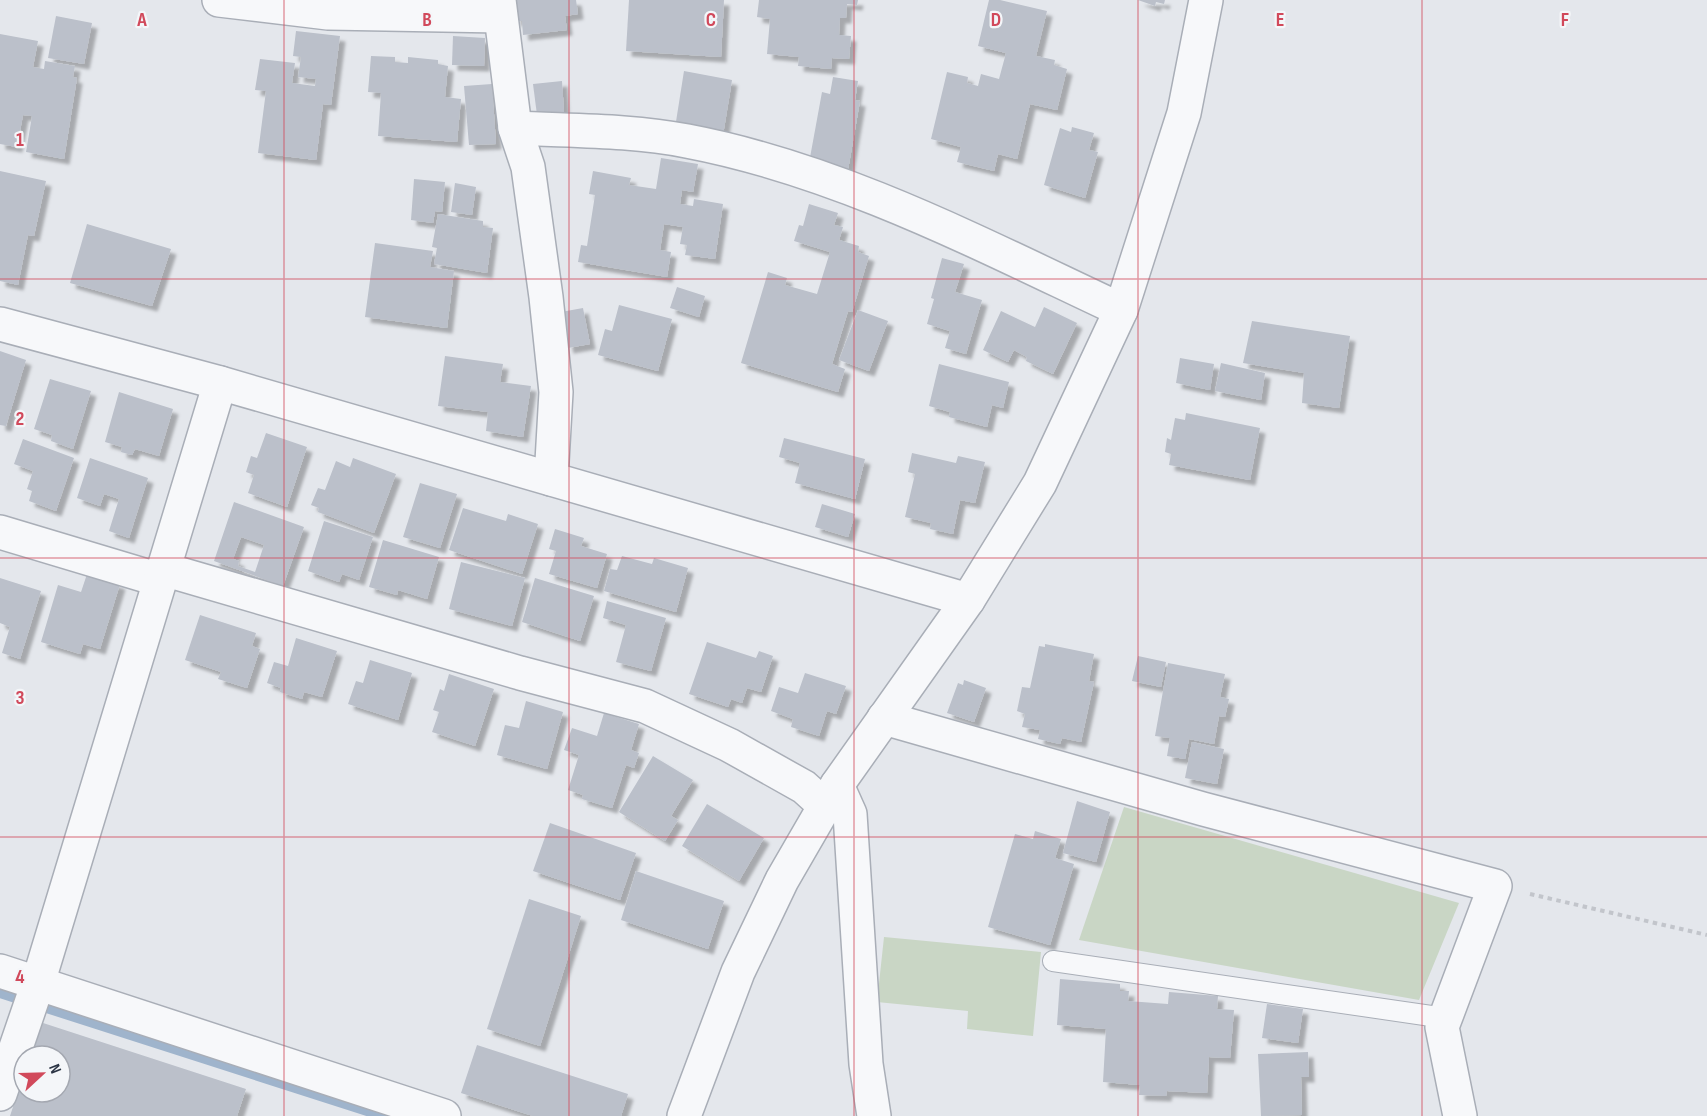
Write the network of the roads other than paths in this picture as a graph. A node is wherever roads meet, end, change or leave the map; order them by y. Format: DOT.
graph roads {
  1 [pos="219,0"];
  2 [pos="1206,0"];
  3 [pos="500,8"];
  4 [pos="515,128"];
  5 [pos="1121,310"];
  6 [pos="0,324"];
  7 [pos="220,383"];
  8 [pos="551,479"];
  9 [pos="0,532"];
  10 [pos="162,574"];
  11 [pos="968,600"];
  12 [pos="884,717"];
  13 [pos="831,795"];
  14 [pos="1053,962"];
  15 [pos="0,971"];
  16 [pos="38,983"];
  17 [pos="1445,1018"];
  18 [pos="0,1094"];
  19 [pos="444,1116"];
  20 [pos="684,1116"];
  21 [pos="874,1116"];
  22 [pos="1460,1116"];
  1 -- 3 [label="street"];
  2 -- 5 [label="street"];
  3 -- 4 [label="street"];
  4 -- 5 [label="street"];
  4 -- 8 [label="street"];
  5 -- 11 [label="street"];
  6 -- 7 [label="street"];
  7 -- 8 [label="street"];
  7 -- 10 [label="street"];
  8 -- 11 [label="street"];
  9 -- 10 [label="street"];
  10 -- 13 [label="street"];
  10 -- 16 [label="street"];
  11 -- 12 [label="street"];
  12 -- 13 [label="street"];
  12 -- 17 [label="street"];
  13 -- 20 [label="street"];
  13 -- 21 [label="street"];
  14 -- 17 [label="lane"];
  15 -- 16 [label="street"];
  16 -- 18 [label="street"];
  16 -- 19 [label="street"];
  17 -- 22 [label="street"];
}
